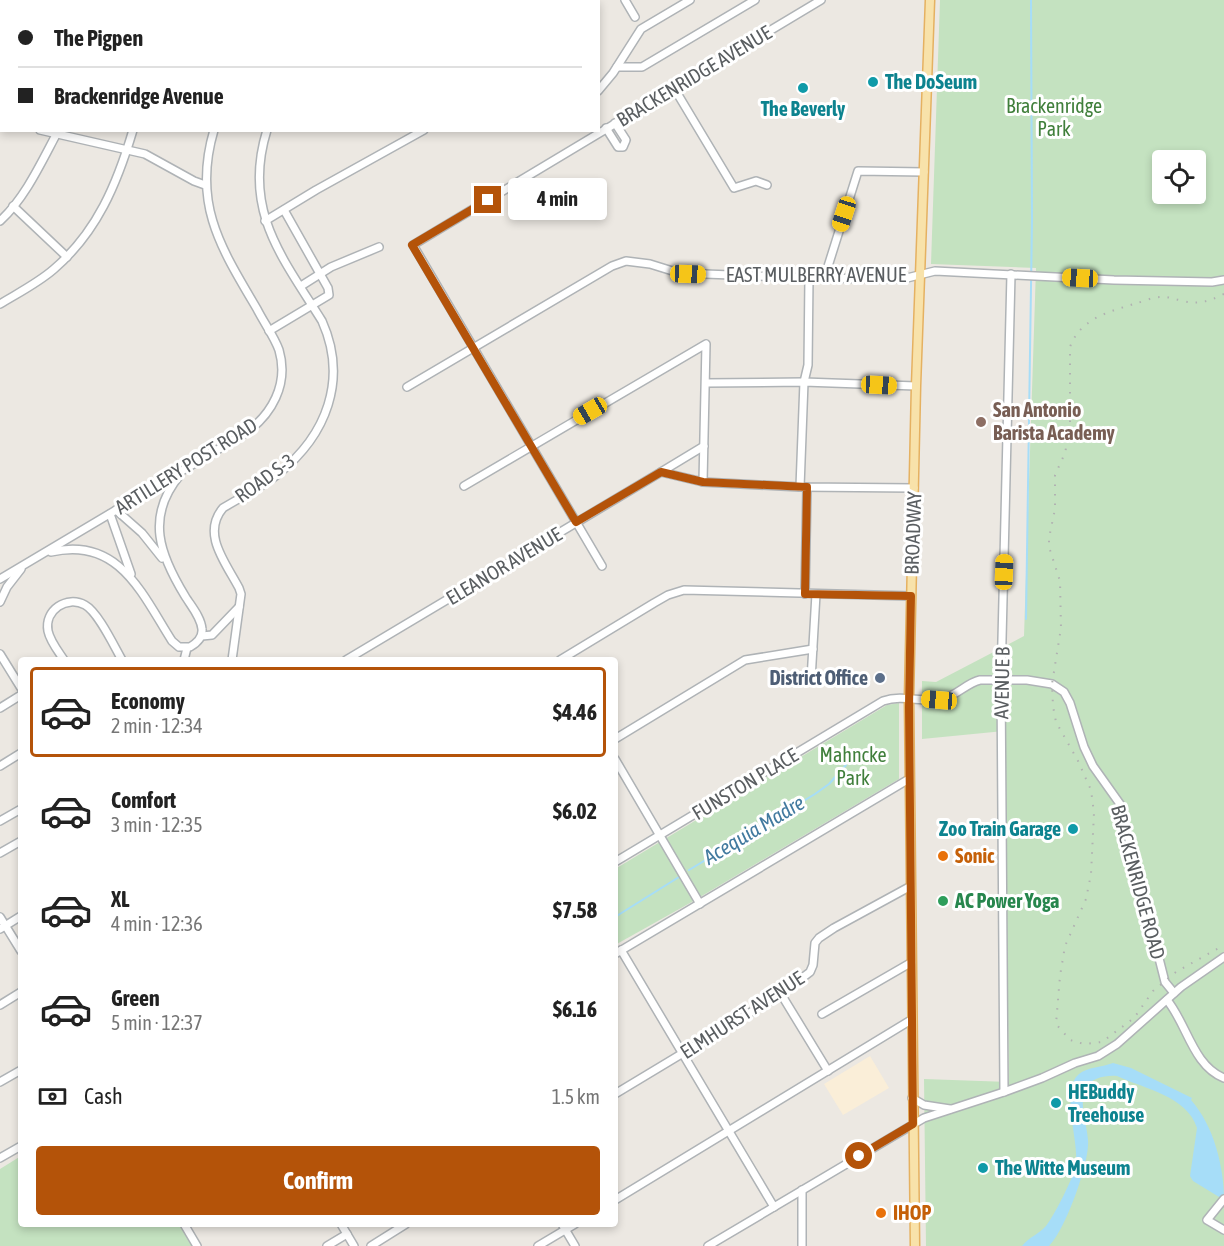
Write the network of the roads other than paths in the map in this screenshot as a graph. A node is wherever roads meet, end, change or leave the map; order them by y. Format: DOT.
graph roads {
  1 [pos="625,0"];
  2 [pos="690,0"];
  3 [pos="755,0"];
  4 [pos="821,0"];
  5 [pos="930,0"];
  6 [pos="635,17"];
  7 [pos="617,67"];
  8 [pos="600,88"];
  9 [pos="674,88"];
  10 [pos="615,123"];
  11 [pos="606,128"];
  12 [pos="57,132"];
  13 [pos="132,132"];
  14 [pos="214,132"];
  15 [pos="266,132"];
  16 [pos="420,132"];
  17 [pos="599,132"];
  18 [pos="600,132"];
  19 [pos="127,151"];
  20 [pos="924,172"];
  21 [pos="205,184"];
  22 [pos="767,184"];
  23 [pos="14,206"];
  24 [pos="284,210"];
  25 [pos="0,221"];
  26 [pos="265,221"];
  27 [pos="379,248"];
  28 [pos="67,257"];
  29 [pos="320,274"];
  30 [pos="1011,274"];
  31 [pos="920,275"];
  32 [pos="809,278"];
  33 [pos="824,279"];
  34 [pos="1224,280"];
  35 [pos="301,286"];
  36 [pos="0,304"];
  37 [pos="312,305"];
  38 [pos="269,331"];
  39 [pos="473,348"];
  40 [pos="804,382"];
  41 [pos="706,383"];
  42 [pos="916,386"];
  43 [pos="407,387"];
  44 [pos="531,446"];
  45 [pos="704,446"];
  46 [pos="186,468"];
  47 [pos="661,472"];
  48 [pos="703,482"];
  49 [pos="464,486"];
  50 [pos="803,487"];
  51 [pos="914,488"];
  52 [pos="113,512"];
  53 [pos="576,522"];
  54 [pos="40,556"];
  55 [pos="29,562"];
  56 [pos="168,566"];
  57 [pos="602,566"];
  58 [pos="0,579"];
  59 [pos="134,580"];
  60 [pos="805,594"];
  61 [pos="816,594"];
  62 [pos="911,596"];
  63 [pos="0,602"];
  64 [pos="239,607"];
  65 [pos="202,636"];
  66 [pos="187,648"];
  67 [pos="813,649"];
  68 [pos="0,654"];
  69 [pos="62,657"];
  70 [pos="120,657"];
  71 [pos="185,657"];
  72 [pos="232,657"];
  73 [pos="351,657"];
  74 [pos="565,657"];
  75 [pos="811,680"];
  76 [pos="1001,680"];
  77 [pos="18,683"];
  78 [pos="18,697"];
  79 [pos="909,697"];
  80 [pos="0,708"];
  81 [pos="618,737"];
  82 [pos="18,755"];
  83 [pos="618,764"];
  84 [pos="0,765"];
  85 [pos="909,779"];
  86 [pos="18,811"];
  87 [pos="0,821"];
  88 [pos="659,836"];
  89 [pos="18,843"];
  90 [pos="0,854"];
  91 [pos="618,860"];
  92 [pos="911,886"];
  93 [pos="700,904"];
  94 [pos="0,916"];
  95 [pos="18,918"];
  96 [pos="3,927"];
  97 [pos="18,947"];
  98 [pos="618,952"];
  99 [pos="1224,957"];
  100 [pos="912,962"];
  101 [pos="1174,993"];
  102 [pos="18,994"];
  103 [pos="781,994"];
  104 [pos="1167,1000"];
  105 [pos="0,1005"];
  106 [pos="822,1014"];
  107 [pos="911,1020"];
  108 [pos="682,1053"];
  109 [pos="828,1071"];
  110 [pos="18,1072"];
  111 [pos="1224,1078"];
  112 [pos="0,1082"];
  113 [pos="618,1092"];
  114 [pos="1004,1092"];
  115 [pos="912,1098"];
  116 [pos="952,1109"];
  117 [pos="913,1124"];
  118 [pos="729,1131"];
  119 [pos="18,1148"];
  120 [pos="0,1158"];
  121 [pos="802,1190"];
  122 [pos="618,1198"];
  123 [pos="1222,1202"];
  124 [pos="774,1207"];
  125 [pos="186,1227"];
  126 [pos="343,1227"];
  127 [pos="401,1227"];
  128 [pos="564,1227"];
  129 [pos="1224,1230"];
  130 [pos="347,1234"];
  131 [pos="197,1246"];
  132 [pos="327,1246"];
  133 [pos="354,1246"];
  134 [pos="370,1246"];
  135 [pos="538,1246"];
  136 [pos="575,1246"];
  137 [pos="708,1246"];
  138 [pos="802,1246"];
  139 [pos="915,1246"];
  1 -- 6 [label="street"];
  2 -- 7 [label="street"];
  3 -- 7 [label="street"];
  4 -- 9 [label="street, BRACKENRIDGE AVENUE"];
  5 -- 20 [label="main road, BROADWAY"];
  7 -- 8 [label="street"];
  9 -- 10 [label="street, BRACKENRIDGE AVENUE"];
  9 -- 22 [label="street"];
  10 -- 11 [label="street, BRACKENRIDGE AVENUE"];
  10 -- 11 [label="street"];
  11 -- 18 [label="street, BRACKENRIDGE AVENUE"];
  12 -- 19 [label="street"];
  12 -- 23 [label="street"];
  13 -- 19 [label="street"];
  14 -- 21 [label="street, ARTILLERY POST ROAD"];
  15 -- 26 [label="street, ROAD S-3"];
  16 -- 24 [label="street"];
  17 -- 39 [label="street, BRACKENRIDGE AVENUE"];
  19 -- 21 [label="street"];
  19 -- 28 [label="street"];
  20 -- 31 [label="main road, BROADWAY"];
  20 -- 33 [label="street"];
  21 -- 38 [label="street, ARTILLERY POST ROAD"];
  23 -- 25 [label="street"];
  23 -- 28 [label="street"];
  24 -- 26 [label="street"];
  24 -- 29 [label="street"];
  26 -- 35 [label="street, ROAD S-3"];
  27 -- 29 [label="street"];
  28 -- 36 [label="street"];
  29 -- 35 [label="street"];
  29 -- 37 [label="street"];
  30 -- 31 [label="street, EAST MULBERRY AVENUE"];
  30 -- 34 [label="street, EAST MULBERRY AVENUE"];
  30 -- 76 [label="street, AVENUE B"];
  31 -- 33 [label="street, EAST MULBERRY AVENUE"];
  31 -- 42 [label="main road, BROADWAY"];
  32 -- 33 [label="street, EAST MULBERRY AVENUE"];
  32 -- 39 [label="street, EAST MULBERRY AVENUE"];
  32 -- 40 [label="street"];
  35 -- 37 [label="street, ROAD S-3"];
  37 -- 38 [label="street"];
  37 -- 64 [label="street, ROAD S-3"];
  38 -- 46 [label="street, ARTILLERY POST ROAD"];
  39 -- 43 [label="street, EAST MULBERRY AVENUE"];
  39 -- 44 [label="street"];
  40 -- 41 [label="street"];
  40 -- 42 [label="street"];
  40 -- 50 [label="street"];
  41 -- 44 [label="street"];
  41 -- 45 [label="street"];
  42 -- 51 [label="main road, BROADWAY"];
  44 -- 49 [label="street"];
  44 -- 53 [label="street"];
  45 -- 47 [label="street, ELEANOR AVENUE"];
  45 -- 48 [label="street"];
  46 -- 52 [label="street, ARTILLERY POST ROAD"];
  46 -- 56 [label="street"];
  47 -- 48 [label="street"];
  47 -- 53 [label="street, ELEANOR AVENUE"];
  48 -- 50 [label="street"];
  50 -- 51 [label="street"];
  50 -- 60 [label="street"];
  51 -- 62 [label="main road, BROADWAY"];
  52 -- 54 [label="street, ARTILLERY POST ROAD"];
  52 -- 56 [label="street"];
  52 -- 59 [label="street"];
  53 -- 57 [label="street"];
  53 -- 73 [label="street, ELEANOR AVENUE"];
  54 -- 55 [label="street, ARTILLERY POST ROAD"];
  54 -- 59 [label="street"];
  55 -- 58 [label="street, ARTILLERY POST ROAD"];
  55 -- 63 [label="street, ARTILLERY POST ROAD"];
  56 -- 65 [label="street"];
  59 -- 66 [label="street"];
  60 -- 61 [label="street"];
  60 -- 74 [label="street"];
  61 -- 62 [label="street"];
  61 -- 67 [label="street"];
  62 -- 79 [label="main road, BROADWAY"];
  64 -- 65 [label="street"];
  64 -- 72 [label="street, ROAD S-3"];
  65 -- 66 [label="street"];
  66 -- 71 [label="street"];
  67 -- 75 [label="street"];
  67 -- 81 [label="street"];
  68 -- 77 [label="street"];
  69 -- 70 [label="street"];
  76 -- 79 [label="street, BRACKENRIDGE ROAD"];
  76 -- 101 [label="street, BRACKENRIDGE ROAD"];
  76 -- 114 [label="street, AVENUE B"];
  78 -- 80 [label="street"];
  79 -- 85 [label="main road, BROADWAY"];
  79 -- 88 [label="street, FUNSTON PLACE"];
  82 -- 84 [label="street"];
  83 -- 88 [label="street"];
  85 -- 92 [label="main road, BROADWAY"];
  85 -- 93 [label="street"];
  86 -- 87 [label="street"];
  88 -- 91 [label="street, FUNSTON PLACE"];
  88 -- 93 [label="street"];
  89 -- 90 [label="street"];
  92 -- 100 [label="main road, BROADWAY"];
  92 -- 103 [label="street, ELMHURST AVENUE"];
  93 -- 98 [label="street"];
  94 -- 96 [label="street"];
  95 -- 96 [label="street"];
  96 -- 97 [label="street"];
  98 -- 108 [label="street"];
  99 -- 101 [label="street"];
  100 -- 106 [label="street"];
  100 -- 107 [label="main road, BROADWAY"];
  101 -- 104 [label="street"];
  102 -- 105 [label="street"];
  103 -- 108 [label="street, ELMHURST AVENUE"];
  103 -- 109 [label="street"];
  104 -- 111 [label="street"];
  104 -- 114 [label="street"];
  107 -- 109 [label="street"];
  107 -- 115 [label="main road, BROADWAY"];
  108 -- 113 [label="street, ELMHURST AVENUE"];
  108 -- 118 [label="street"];
  109 -- 118 [label="street"];
  110 -- 112 [label="street"];
  114 -- 116 [label="street"];
  115 -- 116 [label="street"];
  115 -- 117 [label="main road, BROADWAY"];
  116 -- 117 [label="street"];
  117 -- 121 [label="street"];
  117 -- 139 [label="main road, BROADWAY"];
  118 -- 122 [label="street"];
  118 -- 124 [label="street"];
  119 -- 120 [label="street"];
  121 -- 124 [label="street"];
  121 -- 138 [label="street"];
  123 -- 129 [label="street"];
  124 -- 137 [label="street"];
  125 -- 131 [label="street"];
  126 -- 130 [label="street"];
  127 -- 134 [label="street"];
  128 -- 135 [label="street"];
  128 -- 136 [label="street"];
  130 -- 132 [label="street"];
  130 -- 133 [label="street"];
}
